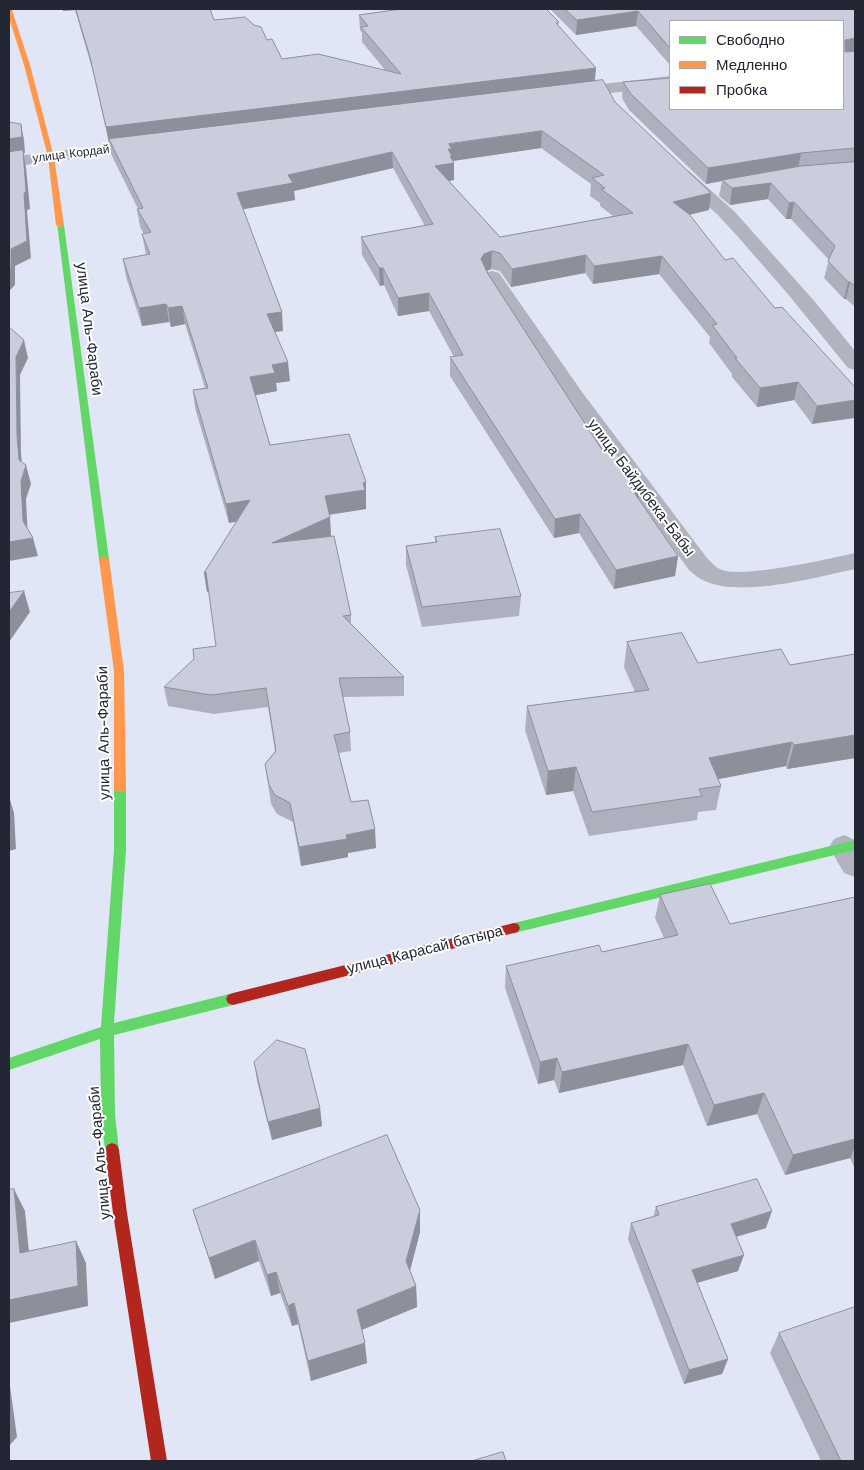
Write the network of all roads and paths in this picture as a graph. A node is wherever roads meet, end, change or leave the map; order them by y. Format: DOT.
graph roads {
  1 [pos="9,10"];
  2 [pos="598,75"];
  3 [pos="669,81"];
  4 [pos="550,94"];
  5 [pos="612,96"];
  6 [pos="159,144"];
  7 [pos="51,157"];
  8 [pos="9,162"];
  9 [pos="673,165"];
  10 [pos="728,188"];
  11 [pos="702,192"];
  12 [pos="492,277"];
  13 [pos="855,364"];
  14 [pos="855,561"];
  15 [pos="852,852"];
  16 [pos="107,1030"];
  17 [pos="9,1064"];
  18 [pos="159,1461"];
  1 -- 7 [label="street, улица Аль-Фараби"];
  2 -- 5 [label="street"];
  3 -- 5 [label="street"];
  4 -- 5 [label="street"];
  6 -- 7 [label="street, улица Кордай"];
  7 -- 8 [label="street, улица Кордай"];
  7 -- 16 [label="street, улица Аль-Фараби"];
  9 -- 11 [label="street"];
  10 -- 11 [label="street"];
  11 -- 13 [label="street"];
  12 -- 14 [label="street, улица Байдибека-Бабы"];
  15 -- 16 [label="street, улица Карасай батыра"];
  16 -- 17 [label="street, улица Карасай батыра"];
  16 -- 18 [label="street, улица Аль-Фараби"];
}
